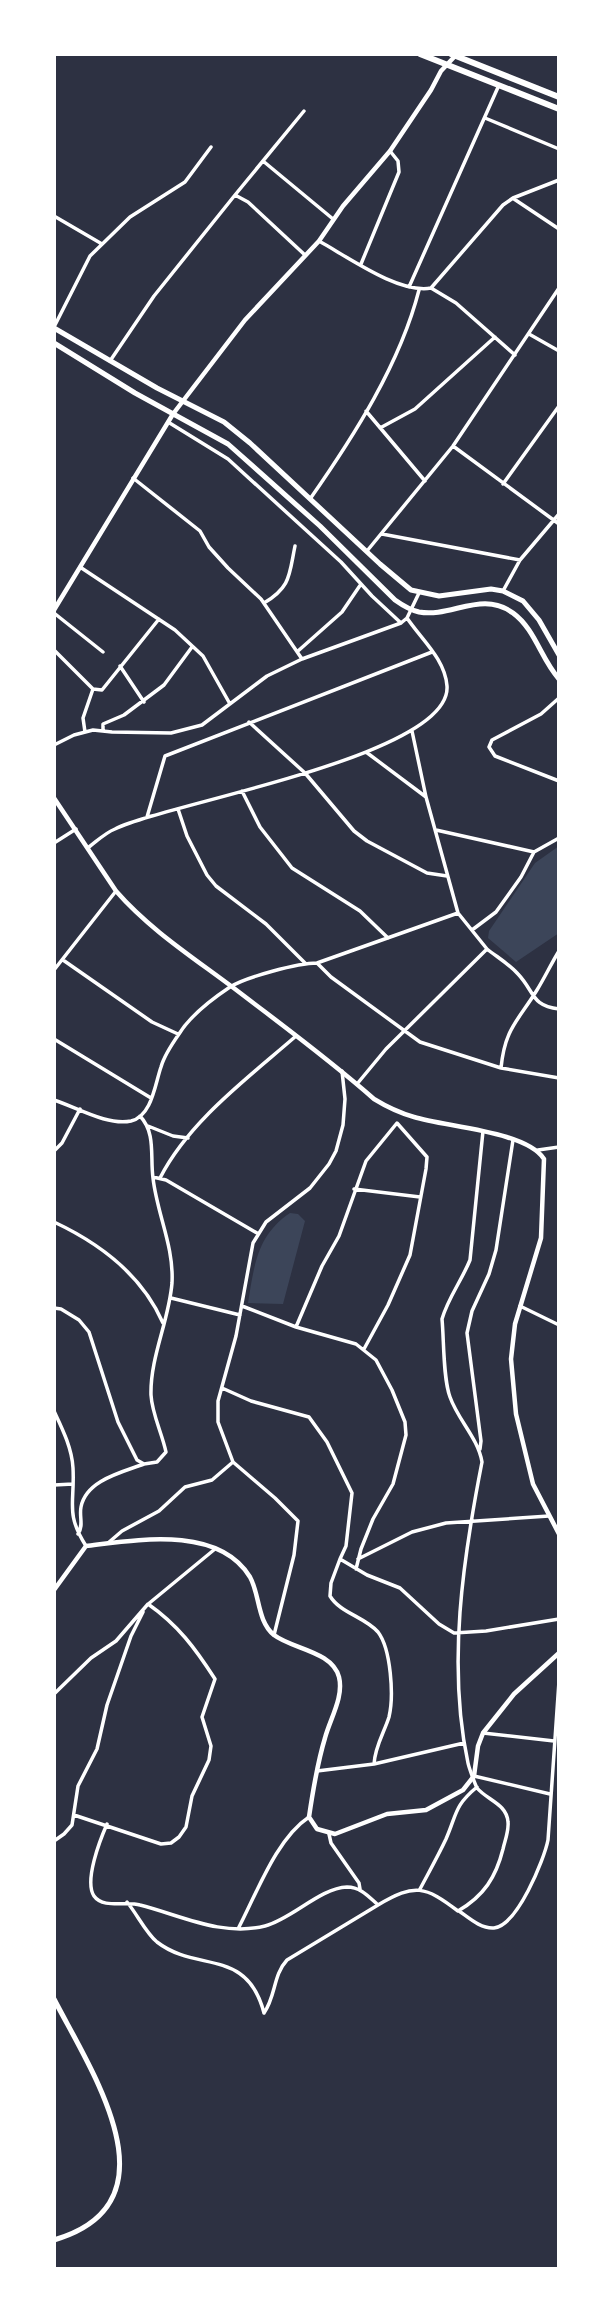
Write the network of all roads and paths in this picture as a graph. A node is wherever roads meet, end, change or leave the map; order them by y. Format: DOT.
graph roads {
  1 [pos="420,54"];
  2 [pos="454,55"];
  3 [pos="447,64"];
  4 [pos="499,84"];
  5 [pos="559,97"];
  6 [pos="559,109"];
  7 [pos="304,111"];
  8 [pos="485,118"];
  9 [pos="211,147"];
  10 [pos="559,149"];
  11 [pos="390,151"];
  12 [pos="263,161"];
  13 [pos="559,180"];
  14 [pos="235,195"];
  15 [pos="513,198"];
  16 [pos="54,216"];
  17 [pos="333,219"];
  18 [pos="559,229"];
  19 [pos="319,241"];
  20 [pos="102,244"];
  21 [pos="305,255"];
  22 [pos="361,264"];
  23 [pos="408,288"];
  24 [pos="431,288"];
  25 [pos="559,288"];
  26 [pos="419,290"];
  27 [pos="54,327"];
  28 [pos="529,334"];
  29 [pos="495,337"];
  30 [pos="54,343"];
  31 [pos="559,351"];
  32 [pos="515,355"];
  33 [pos="110,361"];
  34 [pos="184,401"];
  35 [pos="559,406"];
  36 [pos="366,411"];
  37 [pos="173,414"];
  38 [pos="168,422"];
  39 [pos="380,428"];
  40 [pos="453,446"];
  41 [pos="133,478"];
  42 [pos="425,481"];
  43 [pos="503,484"];
  44 [pos="310,499"];
  45 [pos="559,514"];
  46 [pos="556,522"];
  47 [pos="383,534"];
  48 [pos="295,546"];
  49 [pos="367,551"];
  50 [pos="520,561"];
  51 [pos="80,568"];
  52 [pos="361,584"];
  53 [pos="503,591"];
  54 [pos="419,593"];
  55 [pos="264,603"];
  56 [pos="412,610"];
  57 [pos="54,612"];
  58 [pos="407,618"];
  59 [pos="159,620"];
  60 [pos="401,623"];
  61 [pos="192,647"];
  62 [pos="54,650"];
  63 [pos="103,652"];
  64 [pos="298,652"];
  65 [pos="432,652"];
  66 [pos="559,655"];
  67 [pos="302,659"];
  68 [pos="120,666"];
  69 [pos="559,679"];
  70 [pos="93,689"];
  71 [pos="559,698"];
  72 [pos="144,702"];
  73 [pos="230,704"];
  74 [pos="249,722"];
  75 [pos="103,731"];
  76 [pos="412,731"];
  77 [pos="85,732"];
  78 [pos="54,745"];
  79 [pos="366,752"];
  80 [pos="305,773"];
  81 [pos="559,781"];
  82 [pos="242,792"];
  83 [pos="426,797"];
  84 [pos="54,798"];
  85 [pos="178,809"];
  86 [pos="147,817"];
  87 [pos="76,829"];
  88 [pos="436,830"];
  89 [pos="559,838"];
  90 [pos="54,843"];
  91 [pos="89,847"];
  92 [pos="534,852"];
  93 [pos="447,876"];
  94 [pos="116,891"];
  95 [pos="458,913"];
  96 [pos="472,930"];
  97 [pos="388,938"];
  98 [pos="486,949"];
  99 [pos="559,951"];
  100 [pos="63,960"];
  101 [pos="552,962"];
  102 [pos="305,963"];
  103 [pos="317,964"];
  104 [pos="559,964"];
  105 [pos="54,970"];
  106 [pos="231,986"];
  107 [pos="533,996"];
  108 [pos="559,1010"];
  109 [pos="404,1032"];
  110 [pos="178,1034"];
  111 [pos="296,1036"];
  112 [pos="54,1039"];
  113 [pos="501,1068"];
  114 [pos="342,1071"];
  115 [pos="559,1077"];
  116 [pos="357,1084"];
  117 [pos="151,1098"];
  118 [pos="54,1100"];
  119 [pos="80,1109"];
  120 [pos="400,1112"];
  121 [pos="140,1116"];
  122 [pos="397,1124"];
  123 [pos="148,1126"];
  124 [pos="483,1131"];
  125 [pos="188,1138"];
  126 [pos="513,1140"];
  127 [pos="559,1147"];
  128 [pos="538,1150"];
  129 [pos="54,1152"];
  130 [pos="153,1177"];
  131 [pos="160,1178"];
  132 [pos="354,1189"];
  133 [pos="420,1197"];
  134 [pos="54,1222"];
  135 [pos="257,1233"];
  136 [pos="171,1298"];
  137 [pos="242,1306"];
  138 [pos="520,1306"];
  139 [pos="54,1308"];
  140 [pos="240,1315"];
  141 [pos="164,1325"];
  142 [pos="559,1325"];
  143 [pos="296,1327"];
  144 [pos="364,1349"];
  145 [pos="222,1388"];
  146 [pos="54,1411"];
  147 [pos="480,1449"];
  148 [pos="233,1462"];
  149 [pos="144,1464"];
  150 [pos="73,1484"];
  151 [pos="54,1485"];
  152 [pos="549,1516"];
  153 [pos="471,1520"];
  154 [pos="78,1534"];
  155 [pos="559,1534"];
  156 [pos="108,1543"];
  157 [pos="86,1546"];
  158 [pos="215,1549"];
  159 [pos="341,1559"];
  160 [pos="358,1559"];
  161 [pos="356,1569"];
  162 [pos="54,1590"];
  163 [pos="148,1604"];
  164 [pos="559,1619"];
  165 [pos="460,1633"];
  166 [pos="274,1634"];
  167 [pos="559,1653"];
  168 [pos="559,1681"];
  169 [pos="54,1694"];
  170 [pos="483,1733"];
  171 [pos="554,1741"];
  172 [pos="464,1743"];
  173 [pos="374,1764"];
  174 [pos="317,1771"];
  175 [pos="474,1776"];
  176 [pos="477,1787"];
  177 [pos="550,1794"];
  178 [pos="74,1815"];
  179 [pos="309,1816"];
  180 [pos="107,1824"];
  181 [pos="329,1834"];
  182 [pos="54,1841"];
  183 [pos="360,1889"];
  184 [pos="421,1889"];
  185 [pos="127,1902"];
  186 [pos="379,1905"];
  187 [pos="458,1911"];
  188 [pos="237,1929"];
  189 [pos="54,1999"];
  190 [pos="54,2240"];
  1 -- 3 [label="main road"];
  2 -- 3 [label="street"];
  2 -- 5 [label="main road"];
  3 -- 4 [label="main road"];
  3 -- 11 [label="street"];
  4 -- 6 [label="main road"];
  4 -- 8 [label="street"];
  7 -- 12 [label="street"];
  8 -- 10 [label="street"];
  8 -- 23 [label="street"];
  9 -- 20 [label="street"];
  11 -- 17 [label="street"];
  11 -- 22 [label="street"];
  12 -- 14 [label="street"];
  12 -- 17 [label="street"];
  13 -- 15 [label="street"];
  14 -- 21 [label="street"];
  14 -- 33 [label="street"];
  15 -- 18 [label="street"];
  15 -- 24 [label="street"];
  16 -- 20 [label="street"];
  17 -- 19 [label="street"];
  19 -- 21 [label="street"];
  19 -- 22 [label="street"];
  20 -- 27 [label="street"];
  21 -- 34 [label="street"];
  22 -- 23 [label="street"];
  23 -- 26 [label="street"];
  24 -- 26 [label="street"];
  24 -- 29 [label="street"];
  25 -- 28 [label="street"];
  26 -- 36 [label="street"];
  27 -- 33 [label="main road"];
  28 -- 31 [label="street"];
  28 -- 32 [label="street"];
  29 -- 32 [label="street"];
  29 -- 39 [label="street"];
  30 -- 37 [label="main road"];
  32 -- 40 [label="street"];
  33 -- 34 [label="main road"];
  34 -- 37 [label="street"];
  34 -- 44 [label="main road"];
  35 -- 43 [label="street"];
  36 -- 39 [label="street"];
  36 -- 44 [label="street"];
  37 -- 38 [label="street"];
  37 -- 56 [label="main road"];
  38 -- 41 [label="street"];
  38 -- 52 [label="street"];
  39 -- 42 [label="street"];
  40 -- 42 [label="street"];
  40 -- 43 [label="street"];
  41 -- 51 [label="street"];
  41 -- 55 [label="street"];
  42 -- 47 [label="street"];
  43 -- 46 [label="street"];
  44 -- 49 [label="main road"];
  45 -- 46 [label="street"];
  46 -- 50 [label="street"];
  47 -- 49 [label="street"];
  47 -- 50 [label="street"];
  48 -- 55 [label="street"];
  49 -- 54 [label="main road"];
  50 -- 53 [label="street"];
  51 -- 57 [label="street"];
  51 -- 59 [label="street"];
  52 -- 60 [label="street"];
  52 -- 64 [label="street"];
  53 -- 54 [label="main road"];
  53 -- 66 [label="main road"];
  54 -- 56 [label="street"];
  55 -- 64 [label="street"];
  56 -- 58 [label="street"];
  56 -- 69 [label="main road"];
  57 -- 63 [label="street"];
  58 -- 60 [label="street"];
  58 -- 65 [label="street"];
  59 -- 61 [label="street"];
  59 -- 68 [label="street"];
  60 -- 67 [label="street"];
  61 -- 72 [label="street"];
  61 -- 73 [label="street"];
  62 -- 70 [label="street"];
  64 -- 67 [label="street"];
  65 -- 74 [label="street"];
  65 -- 76 [label="street"];
  67 -- 73 [label="street"];
  68 -- 70 [label="street"];
  68 -- 72 [label="street"];
  70 -- 77 [label="street"];
  71 -- 81 [label="street"];
  72 -- 75 [label="street"];
  73 -- 75 [label="street"];
  74 -- 80 [label="street"];
  74 -- 86 [label="street"];
  75 -- 77 [label="street"];
  76 -- 79 [label="street"];
  76 -- 83 [label="street"];
  77 -- 78 [label="street"];
  79 -- 80 [label="street"];
  79 -- 83 [label="street"];
  80 -- 82 [label="street"];
  80 -- 93 [label="street"];
  82 -- 85 [label="street"];
  82 -- 97 [label="street"];
  83 -- 88 [label="street"];
  84 -- 87 [label="street"];
  85 -- 86 [label="street"];
  85 -- 102 [label="street"];
  86 -- 91 [label="street"];
  87 -- 90 [label="street"];
  87 -- 91 [label="street"];
  88 -- 92 [label="street"];
  88 -- 93 [label="street"];
  89 -- 92 [label="street"];
  91 -- 94 [label="street"];
  92 -- 96 [label="street"];
  93 -- 95 [label="street"];
  94 -- 100 [label="street"];
  94 -- 106 [label="street"];
  95 -- 96 [label="street"];
  95 -- 97 [label="street"];
  96 -- 98 [label="street"];
  97 -- 103 [label="street"];
  98 -- 107 [label="street"];
  98 -- 109 [label="street"];
  99 -- 101 [label="street"];
  100 -- 105 [label="street"];
  100 -- 110 [label="street"];
  101 -- 104 [label="street"];
  101 -- 107 [label="street"];
  102 -- 103 [label="street"];
  102 -- 106 [label="street"];
  103 -- 109 [label="street"];
  106 -- 110 [label="street"];
  106 -- 111 [label="street"];
  107 -- 108 [label="street"];
  107 -- 113 [label="street"];
  109 -- 113 [label="street"];
  109 -- 116 [label="street"];
  110 -- 117 [label="street"];
  111 -- 114 [label="street"];
  111 -- 125 [label="street"];
  112 -- 117 [label="street"];
  113 -- 115 [label="street"];
  114 -- 116 [label="street"];
  114 -- 135 [label="street"];
  116 -- 120 [label="street"];
  117 -- 121 [label="street"];
  118 -- 119 [label="street"];
  119 -- 121 [label="street"];
  119 -- 129 [label="street"];
  120 -- 122 [label="street"];
  120 -- 124 [label="street"];
  121 -- 123 [label="street"];
  122 -- 132 [label="street"];
  122 -- 133 [label="street"];
  123 -- 125 [label="street"];
  123 -- 130 [label="street"];
  124 -- 126 [label="street"];
  124 -- 147 [label="street"];
  125 -- 131 [label="street"];
  126 -- 128 [label="street"];
  126 -- 147 [label="street"];
  127 -- 128 [label="street"];
  128 -- 138 [label="street"];
  130 -- 131 [label="street"];
  130 -- 136 [label="street"];
  131 -- 135 [label="street"];
  132 -- 133 [label="street"];
  132 -- 143 [label="street"];
  133 -- 144 [label="street"];
  134 -- 141 [label="street"];
  135 -- 137 [label="street"];
  136 -- 140 [label="street"];
  136 -- 141 [label="street"];
  137 -- 140 [label="street"];
  137 -- 143 [label="street"];
  138 -- 142 [label="street"];
  138 -- 152 [label="street"];
  139 -- 149 [label="street"];
  140 -- 145 [label="street"];
  141 -- 149 [label="street"];
  143 -- 144 [label="street"];
  144 -- 160 [label="street"];
  145 -- 148 [label="street"];
  145 -- 159 [label="street"];
  146 -- 150 [label="street"];
  147 -- 153 [label="street"];
  148 -- 156 [label="street"];
  148 -- 166 [label="street"];
  149 -- 154 [label="street"];
  150 -- 151 [label="street"];
  150 -- 154 [label="street"];
  152 -- 153 [label="street"];
  152 -- 155 [label="street"];
  153 -- 160 [label="street"];
  153 -- 165 [label="street"];
  154 -- 157 [label="street"];
  156 -- 157 [label="street"];
  156 -- 158 [label="street"];
  157 -- 162 [label="street"];
  158 -- 163 [label="street"];
  158 -- 166 [label="street"];
  159 -- 161 [label="street"];
  159 -- 173 [label="street"];
  160 -- 161 [label="street"];
  161 -- 165 [label="street"];
  163 -- 169 [label="street"];
  163 -- 178 [label="street"];
  163 -- 180 [label="street"];
  164 -- 165 [label="street"];
  165 -- 172 [label="street"];
  166 -- 174 [label="street"];
  167 -- 170 [label="street"];
  168 -- 171 [label="street"];
  170 -- 171 [label="street"];
  170 -- 175 [label="street"];
  171 -- 177 [label="street"];
  172 -- 173 [label="street"];
  172 -- 175 [label="street"];
  173 -- 174 [label="street"];
  174 -- 179 [label="street"];
  175 -- 176 [label="street"];
  175 -- 177 [label="street"];
  175 -- 181 [label="street"];
  176 -- 184 [label="street"];
  176 -- 187 [label="street"];
  177 -- 187 [label="street"];
  178 -- 180 [label="street"];
  178 -- 182 [label="street"];
  179 -- 181 [label="street"];
  179 -- 188 [label="street"];
  180 -- 185 [label="street"];
  181 -- 183 [label="street"];
  183 -- 186 [label="street"];
  183 -- 188 [label="street"];
  184 -- 186 [label="street"];
  184 -- 187 [label="street"];
  185 -- 186 [label="street"];
  185 -- 188 [label="street"];
  189 -- 190 [label="main road"];
}
